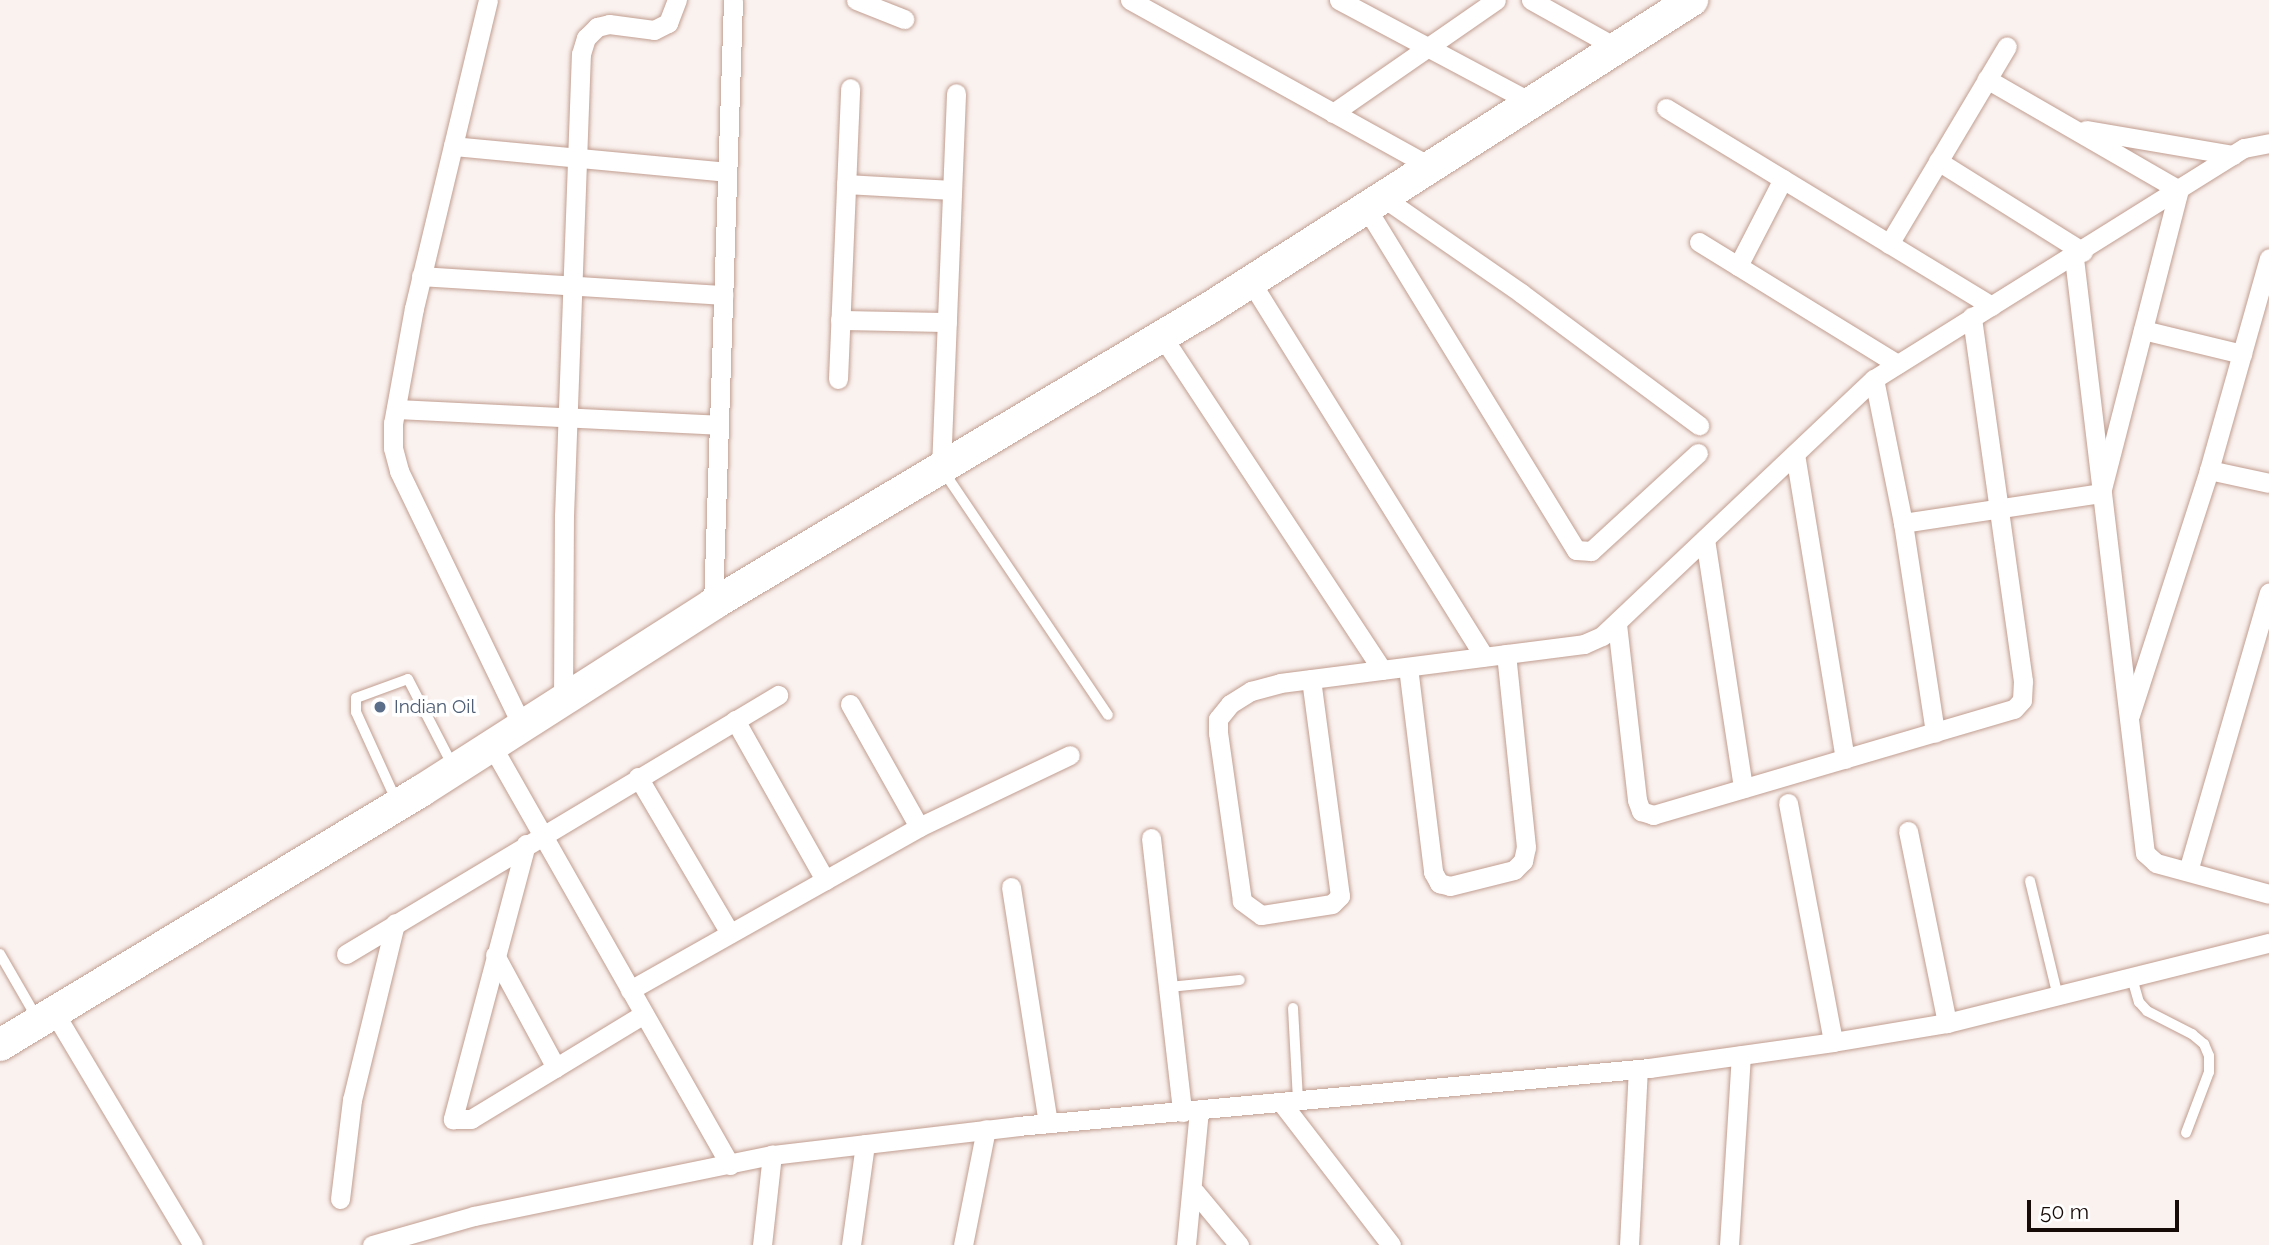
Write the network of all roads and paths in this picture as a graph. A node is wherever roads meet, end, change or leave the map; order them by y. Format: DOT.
graph roads {
  1 [pos="488,0"];
  2 [pos="677,0"];
  3 [pos="733,0"];
  4 [pos="856,0"];
  5 [pos="1130,0"];
  6 [pos="1339,0"];
  7 [pos="1496,0"];
  8 [pos="1531,0"];
  9 [pos="1692,0"];
  10 [pos="904,19"];
  11 [pos="2007,46"];
  12 [pos="1427,48"];
  13 [pos="1617,48"];
  14 [pos="1987,79"];
  15 [pos="850,88"];
  16 [pos="956,93"];
  17 [pos="1533,103"];
  18 [pos="1666,108"];
  19 [pos="1334,113"];
  20 [pos="2071,128"];
  21 [pos="2269,143"];
  22 [pos="453,146"];
  23 [pos="2233,155"];
  24 [pos="577,158"];
  25 [pos="1938,161"];
  26 [pos="1433,168"];
  27 [pos="727,172"];
  28 [pos="1783,179"];
  29 [pos="846,184"];
  30 [pos="953,190"];
  31 [pos="2179,190"];
  32 [pos="1375,204"];
  33 [pos="1699,242"];
  34 [pos="1889,244"];
  35 [pos="2079,255"];
  36 [pos="2269,258"];
  37 [pos="1738,266"];
  38 [pos="421,276"];
  39 [pos="1251,282"];
  40 [pos="572,288"];
  41 [pos="723,295"];
  42 [pos="1992,306"];
  43 [pos="1972,317"];
  44 [pos="840,320"];
  45 [pos="947,322"];
  46 [pos="2143,330"];
  47 [pos="1162,336"];
  48 [pos="2242,354"];
  49 [pos="1897,364"];
  50 [pos="838,379"];
  51 [pos="1874,379"];
  52 [pos="396,409"];
  53 [pos="567,417"];
  54 [pos="719,425"];
  55 [pos="1699,425"];
  56 [pos="1698,453"];
  57 [pos="1795,454"];
  58 [pos="941,468"];
  59 [pos="2209,470"];
  60 [pos="2269,484"];
  61 [pos="2101,493"];
  62 [pos="1999,509"];
  63 [pos="1903,523"];
  64 [pos="1705,539"];
  65 [pos="2269,593"];
  66 [pos="713,604"];
  67 [pos="1617,624"];
  68 [pos="1506,654"];
  69 [pos="1484,657"];
  70 [pos="1408,667"];
  71 [pos="1382,670"];
  72 [pos="1311,679"];
  73 [pos="778,695"];
  74 [pos="563,701"];
  75 [pos="850,704"];
  76 [pos="1108,715"];
  77 [pos="735,720"];
  78 [pos="2127,723"];
  79 [pos="522,726"];
  80 [pos="1935,733"];
  81 [pos="492,746"];
  82 [pos="1070,755"];
  83 [pos="1845,759"];
  84 [pos="455,769"];
  85 [pos="638,777"];
  86 [pos="1743,788"];
  87 [pos="1788,803"];
  88 [pos="398,805"];
  89 [pos="919,827"];
  90 [pos="1908,831"];
  91 [pos="1151,838"];
  92 [pos="534,839"];
  93 [pos="2188,872"];
  94 [pos="825,880"];
  95 [pos="2030,881"];
  96 [pos="1011,887"];
  97 [pos="2269,894"];
  98 [pos="395,923"];
  99 [pos="730,933"];
  100 [pos="2269,943"];
  101 [pos="0,954"];
  102 [pos="346,954"];
  103 [pos="495,956"];
  104 [pos="2132,978"];
  105 [pos="1240,980"];
  106 [pos="1169,988"];
  107 [pos="630,990"];
  108 [pos="2058,997"];
  109 [pos="1293,1008"];
  110 [pos="644,1014"];
  111 [pos="46,1017"];
  112 [pos="1947,1023"];
  113 [pos="1833,1042"];
  114 [pos="0,1045"];
  115 [pos="1741,1055"];
  116 [pos="556,1068"];
  117 [pos="1638,1069"];
  118 [pos="1289,1101"];
  119 [pos="1190,1111"];
  120 [pos="1048,1123"];
  121 [pos="986,1129"];
  122 [pos="2186,1133"];
  123 [pos="864,1144"];
  124 [pos="772,1155"];
  125 [pos="730,1165"];
  126 [pos="1195,1192"];
  127 [pos="340,1199"];
  128 [pos="192,1245"];
  129 [pos="372,1245"];
  130 [pos="762,1245"];
  131 [pos="850,1245"];
  132 [pos="962,1245"];
  133 [pos="1186,1245"];
  134 [pos="1238,1245"];
  135 [pos="1391,1245"];
  136 [pos="1629,1245"];
  137 [pos="1729,1245"];
  1 -- 22 [label="street"];
  2 -- 24 [label="street"];
  3 -- 27 [label="street"];
  4 -- 10 [label="street"];
  5 -- 19 [label="street"];
  6 -- 12 [label="street"];
  7 -- 12 [label="street"];
  8 -- 13 [label="street"];
  9 -- 13 [label="main road"];
  11 -- 14 [label="street"];
  12 -- 17 [label="street"];
  12 -- 19 [label="street"];
  13 -- 17 [label="main road"];
  14 -- 20 [label="street"];
  14 -- 25 [label="street"];
  15 -- 29 [label="street"];
  16 -- 30 [label="street"];
  17 -- 26 [label="main road"];
  18 -- 28 [label="street"];
  19 -- 26 [label="street"];
  20 -- 23 [label="street"];
  20 -- 31 [label="street"];
  21 -- 23 [label="street"];
  22 -- 24 [label="street"];
  22 -- 38 [label="street"];
  23 -- 31 [label="street"];
  24 -- 27 [label="street"];
  24 -- 40 [label="street"];
  25 -- 34 [label="street"];
  25 -- 35 [label="street"];
  26 -- 32 [label="main road"];
  27 -- 41 [label="street"];
  28 -- 34 [label="street"];
  28 -- 37 [label="street"];
  29 -- 30 [label="street"];
  29 -- 44 [label="street"];
  30 -- 45 [label="street"];
  31 -- 35 [label="street"];
  31 -- 46 [label="street"];
  32 -- 39 [label="main road"];
  32 -- 55 [label="street"];
  32 -- 56 [label="street"];
  33 -- 37 [label="street"];
  34 -- 42 [label="street"];
  35 -- 42 [label="street"];
  35 -- 61 [label="street"];
  36 -- 48 [label="street"];
  37 -- 49 [label="street"];
  38 -- 40 [label="street"];
  38 -- 52 [label="street"];
  39 -- 47 [label="main road"];
  39 -- 69 [label="street"];
  40 -- 41 [label="street"];
  40 -- 53 [label="street"];
  41 -- 54 [label="street"];
  42 -- 43 [label="street"];
  43 -- 49 [label="street"];
  43 -- 62 [label="street"];
  44 -- 45 [label="street"];
  44 -- 50 [label="street"];
  45 -- 58 [label="street"];
  46 -- 48 [label="street"];
  46 -- 61 [label="street"];
  47 -- 58 [label="main road"];
  47 -- 71 [label="street"];
  48 -- 59 [label="street"];
  49 -- 51 [label="street"];
  51 -- 57 [label="street"];
  51 -- 63 [label="street"];
  52 -- 53 [label="street"];
  52 -- 79 [label="street"];
  53 -- 54 [label="street"];
  53 -- 74 [label="street"];
  54 -- 66 [label="street"];
  57 -- 64 [label="street"];
  57 -- 83 [label="street"];
  58 -- 66 [label="main road"];
  58 -- 76 [label="lane"];
  59 -- 60 [label="street"];
  59 -- 78 [label="street"];
  61 -- 62 [label="street"];
  61 -- 78 [label="street"];
  62 -- 63 [label="street"];
  62 -- 80 [label="street"];
  63 -- 80 [label="street"];
  64 -- 67 [label="street"];
  64 -- 86 [label="street"];
  65 -- 93 [label="street"];
  66 -- 74 [label="main road"];
  67 -- 68 [label="street"];
  67 -- 86 [label="street"];
  68 -- 69 [label="street"];
  68 -- 70 [label="street"];
  69 -- 70 [label="street"];
  70 -- 71 [label="street"];
  71 -- 72 [label="street"];
  72 -- 72 [label="street"];
  73 -- 77 [label="street"];
  74 -- 79 [label="main road"];
  75 -- 89 [label="street"];
  77 -- 85 [label="street"];
  77 -- 94 [label="street"];
  78 -- 93 [label="street"];
  79 -- 81 [label="main road"];
  80 -- 83 [label="street"];
  81 -- 84 [label="main road"];
  81 -- 92 [label="street"];
  82 -- 89 [label="street"];
  83 -- 86 [label="street"];
  84 -- 88 [label="main road"];
  84 -- 88 [label="lane"];
  85 -- 92 [label="street"];
  85 -- 99 [label="street"];
  87 -- 113 [label="street"];
  88 -- 111 [label="main road"];
  89 -- 94 [label="street"];
  90 -- 112 [label="street"];
  91 -- 106 [label="street"];
  92 -- 98 [label="street"];
  92 -- 103 [label="street"];
  92 -- 107 [label="street"];
  93 -- 97 [label="street"];
  94 -- 99 [label="street"];
  95 -- 108 [label="lane"];
  96 -- 120 [label="street"];
  98 -- 102 [label="street"];
  98 -- 127 [label="street"];
  99 -- 107 [label="street"];
  100 -- 104 [label="street"];
  101 -- 111 [label="lane"];
  103 -- 116 [label="street"];
  103 -- 116 [label="street"];
  104 -- 108 [label="street"];
  104 -- 122 [label="lane"];
  105 -- 106 [label="lane"];
  106 -- 119 [label="street"];
  107 -- 110 [label="street"];
  108 -- 112 [label="street"];
  109 -- 118 [label="lane"];
  110 -- 116 [label="street"];
  110 -- 125 [label="street"];
  111 -- 114 [label="main road"];
  111 -- 128 [label="street"];
  112 -- 113 [label="street"];
  113 -- 115 [label="street"];
  115 -- 117 [label="street"];
  115 -- 137 [label="street"];
  117 -- 118 [label="street"];
  117 -- 136 [label="street"];
  118 -- 119 [label="street"];
  118 -- 135 [label="street"];
  119 -- 120 [label="street"];
  119 -- 126 [label="street"];
  120 -- 121 [label="street"];
  121 -- 123 [label="street"];
  121 -- 132 [label="street"];
  123 -- 124 [label="street"];
  123 -- 131 [label="street"];
  124 -- 125 [label="street"];
  124 -- 130 [label="street"];
  125 -- 129 [label="street"];
  126 -- 133 [label="street"];
  126 -- 134 [label="street"];
}
